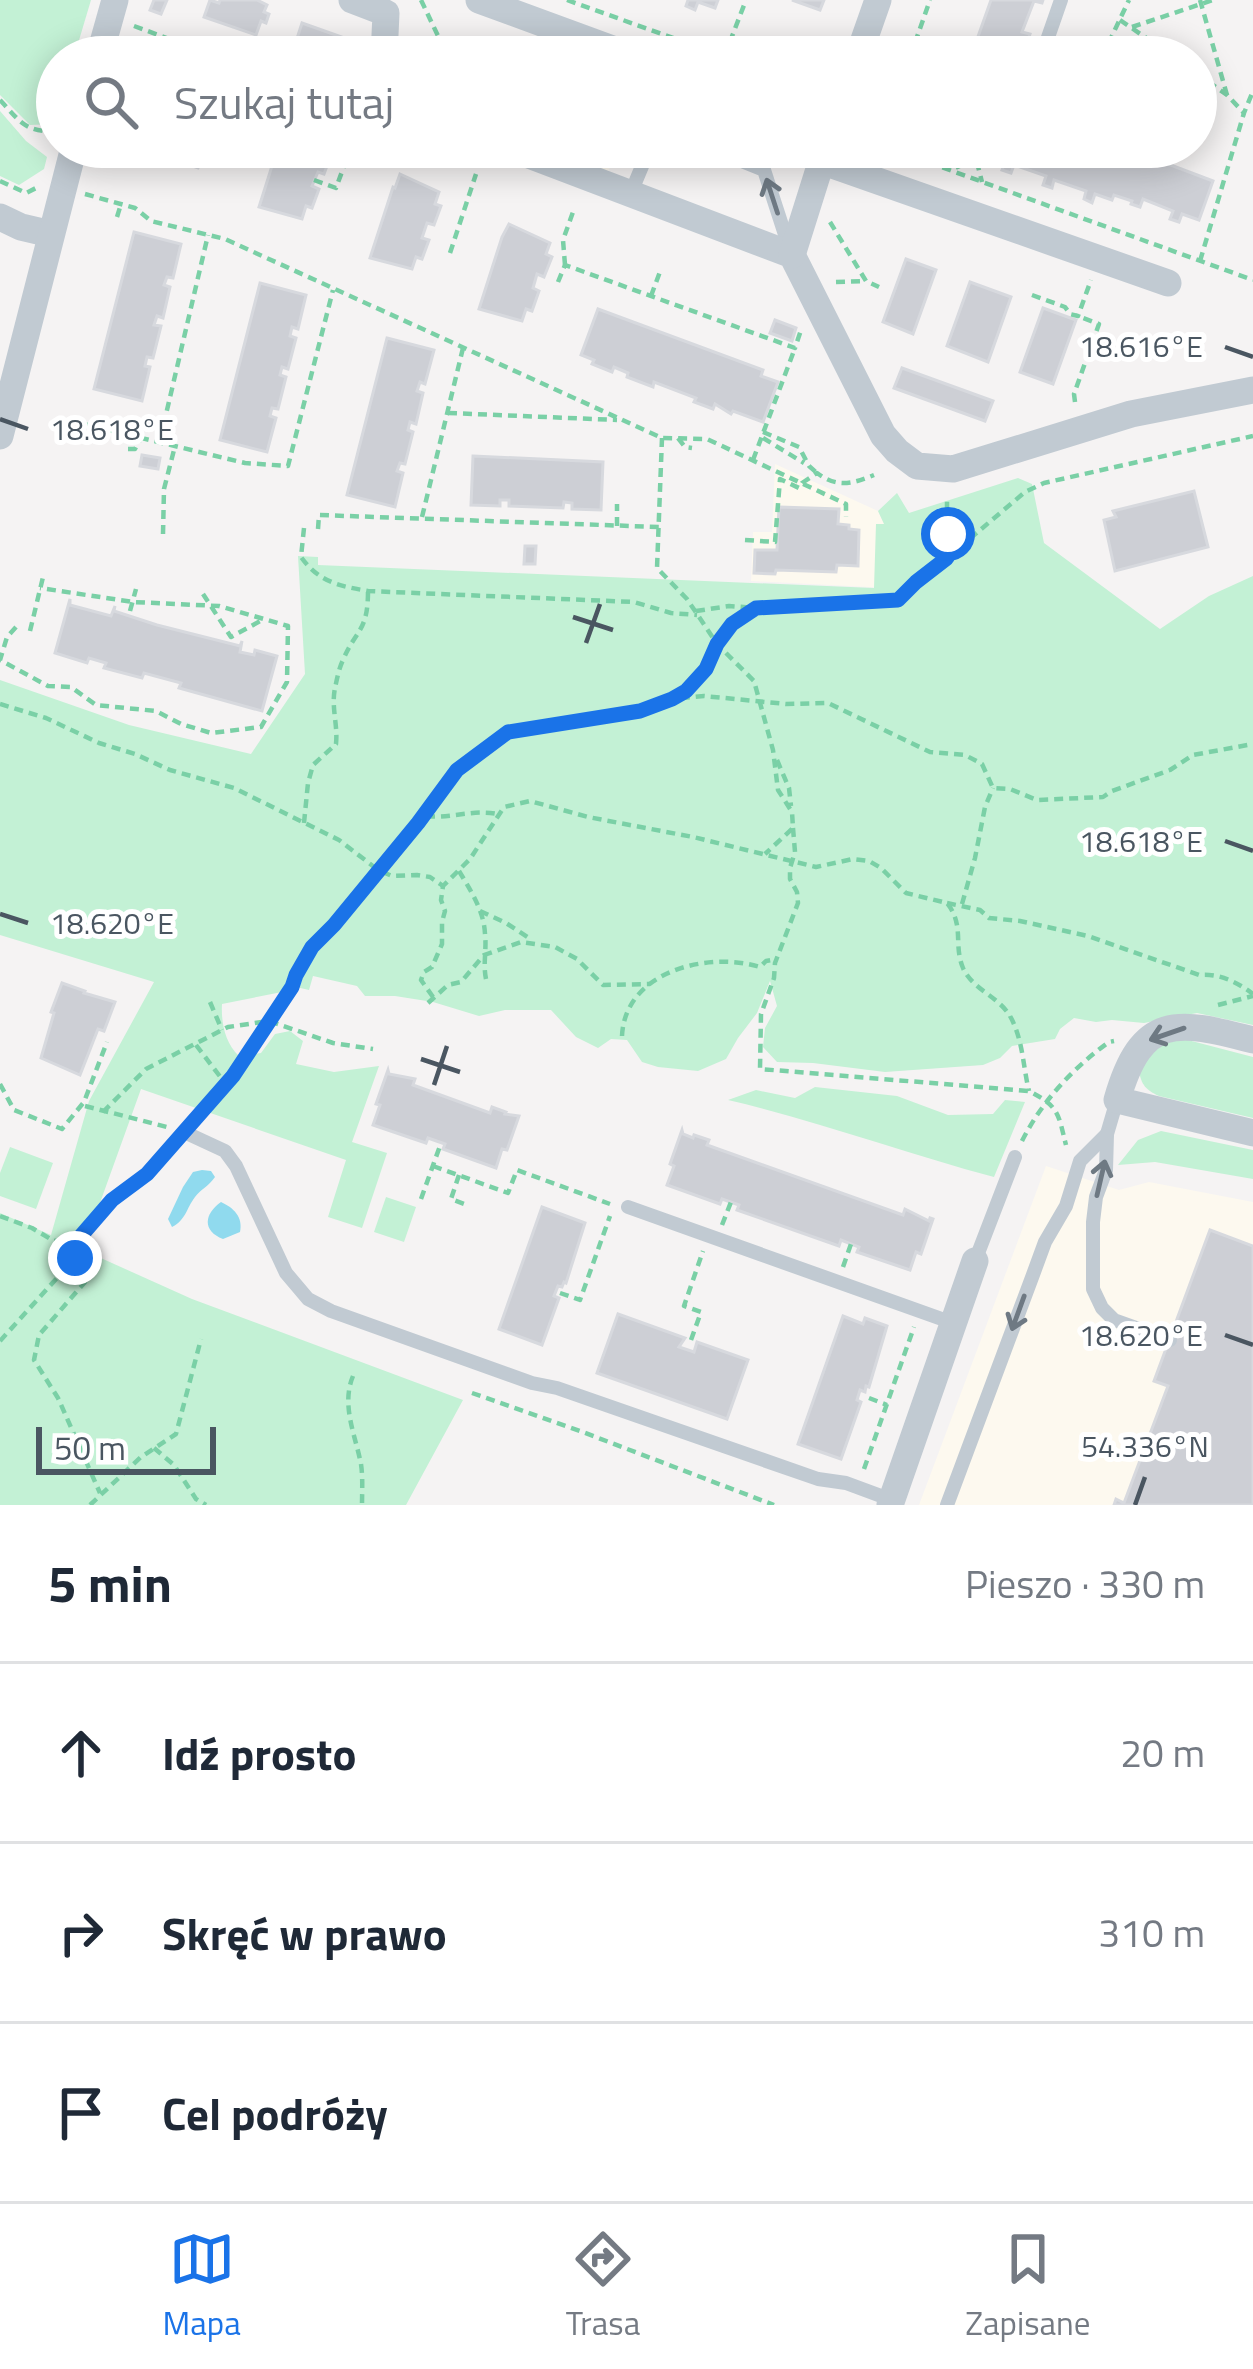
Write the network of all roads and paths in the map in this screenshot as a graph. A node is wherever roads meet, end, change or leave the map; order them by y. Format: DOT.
graph roads {
  1 [pos="115,0"];
  2 [pos="352,0"];
  3 [pos="421,0"];
  4 [pos="479,0"];
  5 [pos="567,0"];
  6 [pos="746,0"];
  7 [pos="878,0"];
  8 [pos="930,0"];
  9 [pos="1061,0"];
  10 [pos="1130,0"];
  11 [pos="1214,0"];
  12 [pos="1201,2"];
  13 [pos="392,8"];
  14 [pos="1120,20"];
  15 [pos="134,26"];
  16 [pos="1132,27"];
  17 [pos="105,36"];
  18 [pos="161,36"];
  19 [pos="438,36"];
  20 [pos="577,36"];
  21 [pos="668,36"];
  22 [pos="732,36"];
  23 [pos="865,36"];
  24 [pos="917,36"];
  25 [pos="1048,36"];
  26 [pos="1112,36"];
  27 [pos="1145,36"];
  28 [pos="1211,36"];
  29 [pos="1217,59"];
  30 [pos="1217,88"];
  31 [pos="1253,92"];
  32 [pos="1227,95"];
  33 [pos="0,100"];
  34 [pos="1244,113"];
  35 [pos="36,132"];
  36 [pos="68,168"];
  37 [pos="343,168"];
  38 [pos="561,168"];
  39 [pos="641,168"];
  40 [pos="759,168"];
  41 [pos="820,168"];
  42 [pos="861,168"];
  43 [pos="944,168"];
  44 [pos="958,168"];
  45 [pos="978,168"];
  46 [pos="476,174"];
  47 [pos="961,174"];
  48 [pos="314,180"];
  49 [pos="0,182"];
  50 [pos="982,182"];
  51 [pos="44,184"];
  52 [pos="84,194"];
  53 [pos="630,195"];
  54 [pos="121,204"];
  55 [pos="821,206"];
  56 [pos="572,212"];
  57 [pos="0,217"];
  58 [pos="117,217"];
  59 [pos="51,234"];
  60 [pos="208,235"];
  61 [pos="450,253"];
  62 [pos="792,255"];
  63 [pos="1200,262"];
  64 [pos="565,265"];
  65 [pos="661,268"];
  66 [pos="825,280"];
  67 [pos="1253,280"];
  68 [pos="866,281"];
  69 [pos="558,282"];
  70 [pos="1168,283"];
  71 [pos="879,286"];
  72 [pos="1089,286"];
  73 [pos="333,289"];
  74 [pos="1032,295"];
  75 [pos="651,296"];
  76 [pos="1078,316"];
  77 [pos="803,325"];
  78 [pos="463,348"];
  79 [pos="794,348"];
  80 [pos="1253,389"];
  81 [pos="1075,402"];
  82 [pos="447,413"];
  83 [pos="67,420"];
  84 [pos="622,420"];
  85 [pos="762,435"];
  86 [pos="0,436"];
  87 [pos="1253,436"];
  88 [pos="141,438"];
  89 [pos="662,438"];
  90 [pos="679,439"];
  91 [pos="159,442"];
  92 [pos="175,446"];
  93 [pos="128,448"];
  94 [pos="692,448"];
  95 [pos="753,460"];
  96 [pos="817,473"];
  97 [pos="874,475"];
  98 [pos="801,486"];
  99 [pos="947,497"];
  100 [pos="798,500"];
  101 [pos="617,504"];
  102 [pos="846,517"];
  103 [pos="422,519"];
  104 [pos="617,526"];
  105 [pos="658,527"];
  106 [pos="304,528"];
  107 [pos="318,529"];
  108 [pos="163,534"];
  109 [pos="745,540"];
  110 [pos="947,558"];
  111 [pos="44,573"];
  112 [pos="40,588"];
  113 [pos="136,589"];
  114 [pos="368,591"];
  115 [pos="203,594"];
  116 [pos="133,602"];
  117 [pos="209,605"];
  118 [pos="756,608"];
  119 [pos="130,611"];
  120 [pos="697,613"];
  121 [pos="264,619"];
  122 [pos="16,628"];
  123 [pos="29,631"];
  124 [pos="717,644"];
  125 [pos="672,699"];
  126 [pos="762,703"];
  127 [pos="0,704"];
  128 [pos="1253,744"];
  129 [pos="993,788"];
  130 [pos="497,814"];
  131 [pos="423,816"];
  132 [pos="304,825"];
  133 [pos="793,827"];
  134 [pos="795,852"];
  135 [pos="765,854"];
  136 [pos="792,861"];
  137 [pos="810,866"];
  138 [pos="378,870"];
  139 [pos="459,871"];
  140 [pos="443,886"];
  141 [pos="947,903"];
  142 [pos="962,905"];
  143 [pos="480,911"];
  144 [pos="535,943"];
  145 [pos="484,955"];
  146 [pos="777,959"];
  147 [pos="487,983"];
  148 [pos="650,984"];
  149 [pos="1253,994"];
  150 [pos="434,997"];
  151 [pos="210,1002"];
  152 [pos="428,1004"];
  153 [pos="269,1021"];
  154 [pos="222,1030"];
  155 [pos="622,1036"];
  156 [pos="1253,1040"];
  157 [pos="107,1042"];
  158 [pos="195,1043"];
  159 [pos="1141,1045"];
  160 [pos="374,1049"];
  161 [pos="225,1083"];
  162 [pos="0,1084"];
  163 [pos="1029,1091"];
  164 [pos="1117,1100"];
  165 [pos="1048,1101"];
  166 [pos="82,1106"];
  167 [pos="103,1112"];
  168 [pos="184,1132"];
  169 [pos="1106,1133"];
  170 [pos="1253,1133"];
  171 [pos="441,1142"];
  172 [pos="1070,1156"];
  173 [pos="1015,1157"];
  174 [pos="433,1166"];
  175 [pos="459,1175"];
  176 [pos="421,1199"];
  177 [pos="730,1202"];
  178 [pos="466,1205"];
  179 [pos="628,1207"];
  180 [pos="0,1216"];
  181 [pos="715,1231"];
  182 [pos="80,1237"];
  183 [pos="851,1244"];
  184 [pos="73,1253"];
  185 [pos="975,1261"];
  186 [pos="842,1269"];
  187 [pos="560,1293"];
  188 [pos="920,1312"];
  189 [pos="953,1323"];
  190 [pos="201,1339"];
  191 [pos="691,1340"];
  192 [pos="1170,1340"];
  193 [pos="0,1341"];
  194 [pos="353,1376"];
  195 [pos="472,1393"];
  196 [pos="868,1398"];
  197 [pos="887,1405"];
  198 [pos="154,1448"];
  199 [pos="857,1487"];
  200 [pos="100,1493"];
  201 [pos="891,1502"];
  202 [pos="90,1505"];
  203 [pos="206,1505"];
  204 [pos="362,1505"];
  205 [pos="774,1505"];
  206 [pos="947,1505"];
  1 -- 17 [label="street"];
  2 -- 13 [label="street"];
  3 -- 19 [label="path"];
  4 -- 20 [label="street"];
  5 -- 21 [label="path"];
  6 -- 22 [label="path"];
  7 -- 23 [label="street"];
  8 -- 24 [label="path"];
  9 -- 25 [label="lane"];
  10 -- 14 [label="path"];
  11 -- 12 [label="path"];
  12 -- 16 [label="path"];
  12 -- 28 [label="path"];
  14 -- 16 [label="path"];
  14 -- 26 [label="path"];
  15 -- 18 [label="path"];
  16 -- 27 [label="path"];
  29 -- 32 [label="path"];
  30 -- 32 [label="path"];
  31 -- 34 [label="path"];
  32 -- 34 [label="path"];
  33 -- 35 [label="path"];
  34 -- 63 [label="path"];
  36 -- 59 [label="street"];
  37 -- 48 [label="path"];
  38 -- 53 [label="street"];
  39 -- 53 [label="lane"];
  62 -- 40 [label="lane, one-way"];
  41 -- 62 [label="street"];
  42 -- 70 [label="street"];
  43 -- 47 [label="path"];
  44 -- 47 [label="path"];
  45 -- 50 [label="path"];
  46 -- 61 [label="path"];
  47 -- 50 [label="path"];
  49 -- 51 [label="path"];
  50 -- 63 [label="path"];
  52 -- 54 [label="path"];
  53 -- 62 [label="street"];
  54 -- 58 [label="path"];
  54 -- 60 [label="path"];
  55 -- 68 [label="path"];
  56 -- 64 [label="path"];
  57 -- 59 [label="street"];
  59 -- 86 [label="street"];
  60 -- 73 [label="path"];
  60 -- 91 [label="path"];
  62 -- 80 [label="street"];
  63 -- 67 [label="path"];
  64 -- 69 [label="path"];
  64 -- 75 [label="path"];
  65 -- 75 [label="path"];
  66 -- 68 [label="path"];
  68 -- 71 [label="path"];
  72 -- 76 [label="path"];
  73 -- 78 [label="path"];
  73 -- 92 [label="path"];
  74 -- 76 [label="path"];
  75 -- 79 [label="path"];
  76 -- 81 [label="path"];
  77 -- 79 [label="path"];
  78 -- 82 [label="path"];
  78 -- 84 [label="path"];
  79 -- 85 [label="path"];
  82 -- 84 [label="path"];
  82 -- 103 [label="path"];
  83 -- 88 [label="path"];
  84 -- 89 [label="path"];
  85 -- 95 [label="path"];
  85 -- 96 [label="path"];
  87 -- 110 [label="path"];
  88 -- 91 [label="path"];
  88 -- 93 [label="path"];
  89 -- 90 [label="path"];
  89 -- 105 [label="path"];
  90 -- 94 [label="path"];
  90 -- 95 [label="path"];
  91 -- 92 [label="path"];
  92 -- 108 [label="path"];
  95 -- 98 [label="path"];
  96 -- 97 [label="path"];
  96 -- 98 [label="path"];
  98 -- 100 [label="path"];
  98 -- 102 [label="path"];
  98 -- 109 [label="path"];
  99 -- 110 [label="path"];
  101 -- 104 [label="path"];
  103 -- 104 [label="path"];
  103 -- 107 [label="path"];
  104 -- 105 [label="path"];
  105 -- 120 [label="path"];
  106 -- 114 [label="path"];
  110 -- 118 [label="path"];
  111 -- 112 [label="path"];
  112 -- 116 [label="path"];
  112 -- 123 [label="path"];
  113 -- 116 [label="path"];
  114 -- 120 [label="path"];
  114 -- 132 [label="path"];
  115 -- 117 [label="path"];
  116 -- 117 [label="path"];
  116 -- 119 [label="path"];
  117 -- 121 [label="path"];
  117 -- 121 [label="path"];
  118 -- 120 [label="path"];
  118 -- 124 [label="path"];
  120 -- 124 [label="path"];
  121 -- 122 [label="path"];
  124 -- 125 [label="path"];
  124 -- 126 [label="path"];
  125 -- 126 [label="path"];
  125 -- 131 [label="path"];
  126 -- 129 [label="path"];
  126 -- 133 [label="path"];
  127 -- 132 [label="path"];
  128 -- 129 [label="path"];
  129 -- 142 [label="path"];
  130 -- 131 [label="path"];
  130 -- 135 [label="path"];
  130 -- 139 [label="path"];
  131 -- 138 [label="path"];
  132 -- 138 [label="path"];
  133 -- 134 [label="path"];
  133 -- 135 [label="path"];
  134 -- 136 [label="path"];
  134 -- 137 [label="path"];
  135 -- 136 [label="path"];
  136 -- 137 [label="path"];
  136 -- 146 [label="path"];
  137 -- 141 [label="path"];
  138 -- 140 [label="path"];
  138 -- 153 [label="path"];
  139 -- 140 [label="path"];
  139 -- 143 [label="path"];
  140 -- 150 [label="path"];
  141 -- 142 [label="path"];
  141 -- 163 [label="path"];
  142 -- 149 [label="path"];
  143 -- 144 [label="path"];
  143 -- 145 [label="path"];
  144 -- 145 [label="path"];
  144 -- 148 [label="path"];
  145 -- 147 [label="path"];
  145 -- 150 [label="path"];
  146 -- 148 [label="path"];
  146 -- 163 [label="path"];
  148 -- 155 [label="path"];
  150 -- 152 [label="path"];
  151 -- 154 [label="path"];
  153 -- 154 [label="path"];
  153 -- 160 [label="path"];
  153 -- 161 [label="path"];
  154 -- 158 [label="path"];
  156 -- 159 [label="street, one-way"];
  157 -- 166 [label="path"];
  158 -- 161 [label="path"];
  158 -- 167 [label="path"];
  159 -- 164 [label="street"];
  159 -- 165 [label="path"];
  161 -- 168 [label="path"];
  162 -- 166 [label="path"];
  163 -- 165 [label="path"];
  164 -- 169 [label="lane"];
  164 -- 170 [label="street"];
  165 -- 172 [label="path"];
  165 -- 173 [label="path"];
  166 -- 167 [label="path"];
  167 -- 168 [label="path"];
  168 -- 182 [label="path"];
  168 -- 199 [label="lane"];
  192 -- 169 [label="lane, one-way"];
  169 -- 206 [label="lane, one-way"];
  171 -- 174 [label="path"];
  173 -- 185 [label="lane"];
  174 -- 175 [label="path"];
  174 -- 176 [label="path"];
  175 -- 178 [label="path"];
  175 -- 187 [label="path"];
  177 -- 181 [label="path"];
  179 -- 181 [label="lane"];
  180 -- 182 [label="path"];
  181 -- 188 [label="lane"];
  181 -- 191 [label="path"];
  182 -- 184 [label="path"];
  183 -- 186 [label="path"];
  184 -- 193 [label="path"];
  184 -- 200 [label="path"];
  185 -- 189 [label="street"];
  188 -- 189 [label="lane"];
  188 -- 197 [label="path"];
  189 -- 201 [label="street"];
  190 -- 198 [label="path"];
  194 -- 204 [label="path"];
  195 -- 205 [label="path"];
  196 -- 197 [label="path"];
  197 -- 199 [label="path"];
  198 -- 200 [label="path"];
  198 -- 203 [label="path"];
  199 -- 201 [label="lane"];
  200 -- 202 [label="path"];
}
